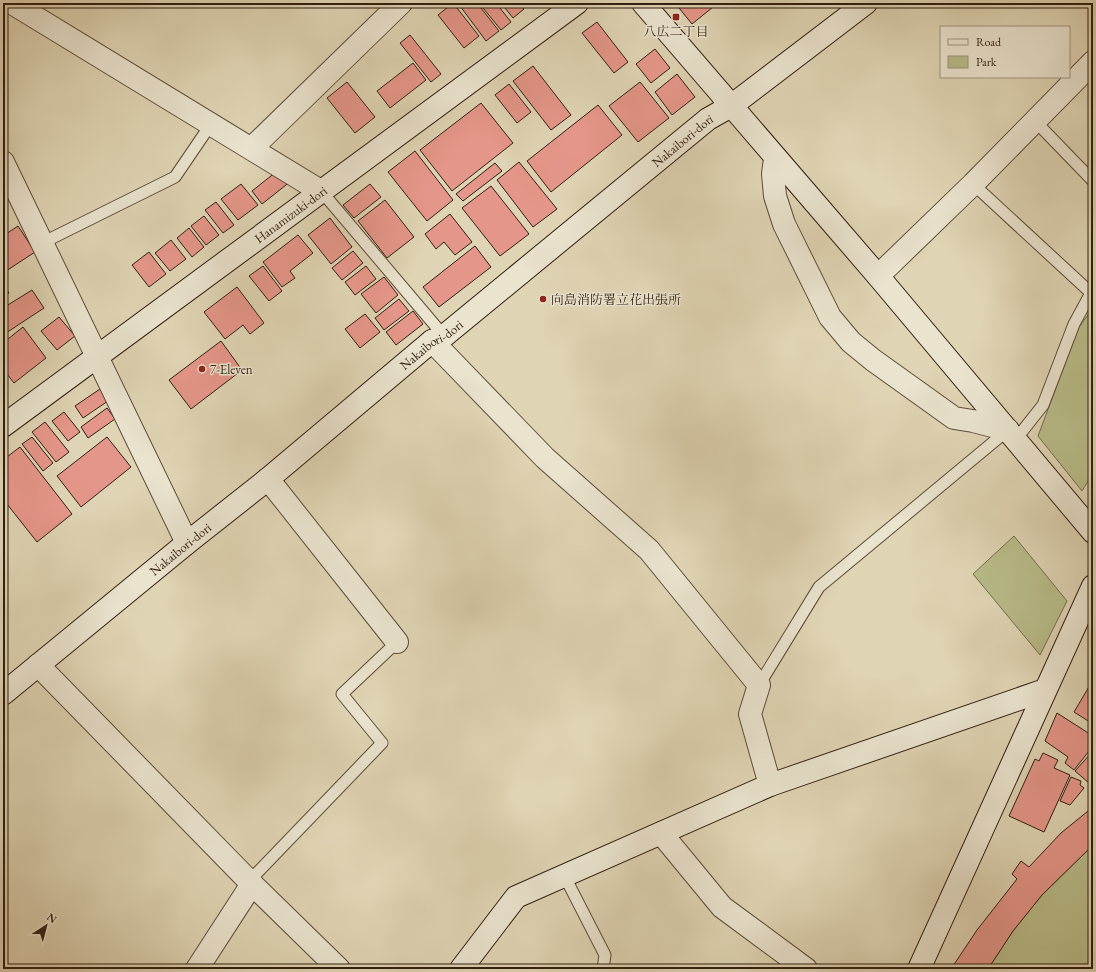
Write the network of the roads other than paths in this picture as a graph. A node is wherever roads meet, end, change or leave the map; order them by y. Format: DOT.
graph roads {
  1 [pos="12,3"];
  2 [pos="401,3"];
  3 [pos="577,3"];
  4 [pos="642,3"];
  5 [pos="866,3"];
  6 [pos="1093,62"];
  7 [pos="731,106"];
  8 [pos="1035,122"];
  9 [pos="210,124"];
  10 [pos="252,148"];
  11 [pos="774,158"];
  12 [pos="3,162"];
  13 [pos="1093,181"];
  14 [pos="973,184"];
  15 [pos="322,192"];
  16 [pos="42,243"];
  17 [pos="878,276"];
  18 [pos="1092,290"];
  19 [pos="438,338"];
  20 [pos="98,357"];
  21 [pos="3,426"];
  22 [pos="1012,435"];
  23 [pos="268,479"];
  24 [pos="1093,532"];
  25 [pos="187,543"];
  26 [pos="1093,586"];
  27 [pos="397,642"];
  28 [pos="38,665"];
  29 [pos="759,685"];
  30 [pos="1045,690"];
  31 [pos="3,694"];
  32 [pos="770,785"];
  33 [pos="661,833"];
  34 [pos="564,876"];
  35 [pos="252,884"];
  36 [pos="198,969"];
  37 [pos="339,969"];
  38 [pos="461,969"];
  39 [pos="603,969"];
  40 [pos="806,969"];
  41 [pos="919,969"];
  1 -- 9 [label="street"];
  2 -- 10 [label="street"];
  3 -- 15 [label="street, Hanamizuki-dori"];
  4 -- 7 [label="street"];
  5 -- 7 [label="street, Nakaibori-dori"];
  6 -- 8 [label="street"];
  7 -- 11 [label="street"];
  7 -- 19 [label="street, Nakaibori-dori"];
  8 -- 13 [label="lane"];
  8 -- 14 [label="street"];
  9 -- 10 [label="street"];
  9 -- 16 [label="lane"];
  10 -- 15 [label="street"];
  11 -- 17 [label="street"];
  11 -- 22 [label="street"];
  12 -- 16 [label="street"];
  14 -- 17 [label="street"];
  14 -- 18 [label="lane"];
  15 -- 19 [label="lane"];
  15 -- 20 [label="street, Hanamizuki-dori"];
  16 -- 20 [label="street"];
  17 -- 22 [label="street"];
  18 -- 22 [label="lane"];
  19 -- 23 [label="street, Nakaibori-dori"];
  19 -- 29 [label="street"];
  20 -- 21 [label="street, Hanamizuki-dori"];
  20 -- 25 [label="street"];
  22 -- 24 [label="street"];
  22 -- 29 [label="lane"];
  23 -- 25 [label="street, Nakaibori-dori"];
  23 -- 27 [label="street"];
  25 -- 28 [label="street, Nakaibori-dori"];
  26 -- 30 [label="street"];
  27 -- 35 [label="lane"];
  28 -- 31 [label="street, Nakaibori-dori"];
  28 -- 35 [label="street"];
  29 -- 32 [label="street"];
  30 -- 32 [label="street"];
  30 -- 41 [label="street"];
  32 -- 33 [label="street"];
  33 -- 34 [label="street"];
  33 -- 40 [label="street"];
  34 -- 38 [label="street"];
  34 -- 39 [label="lane"];
  35 -- 36 [label="street"];
  35 -- 37 [label="street"];
}
